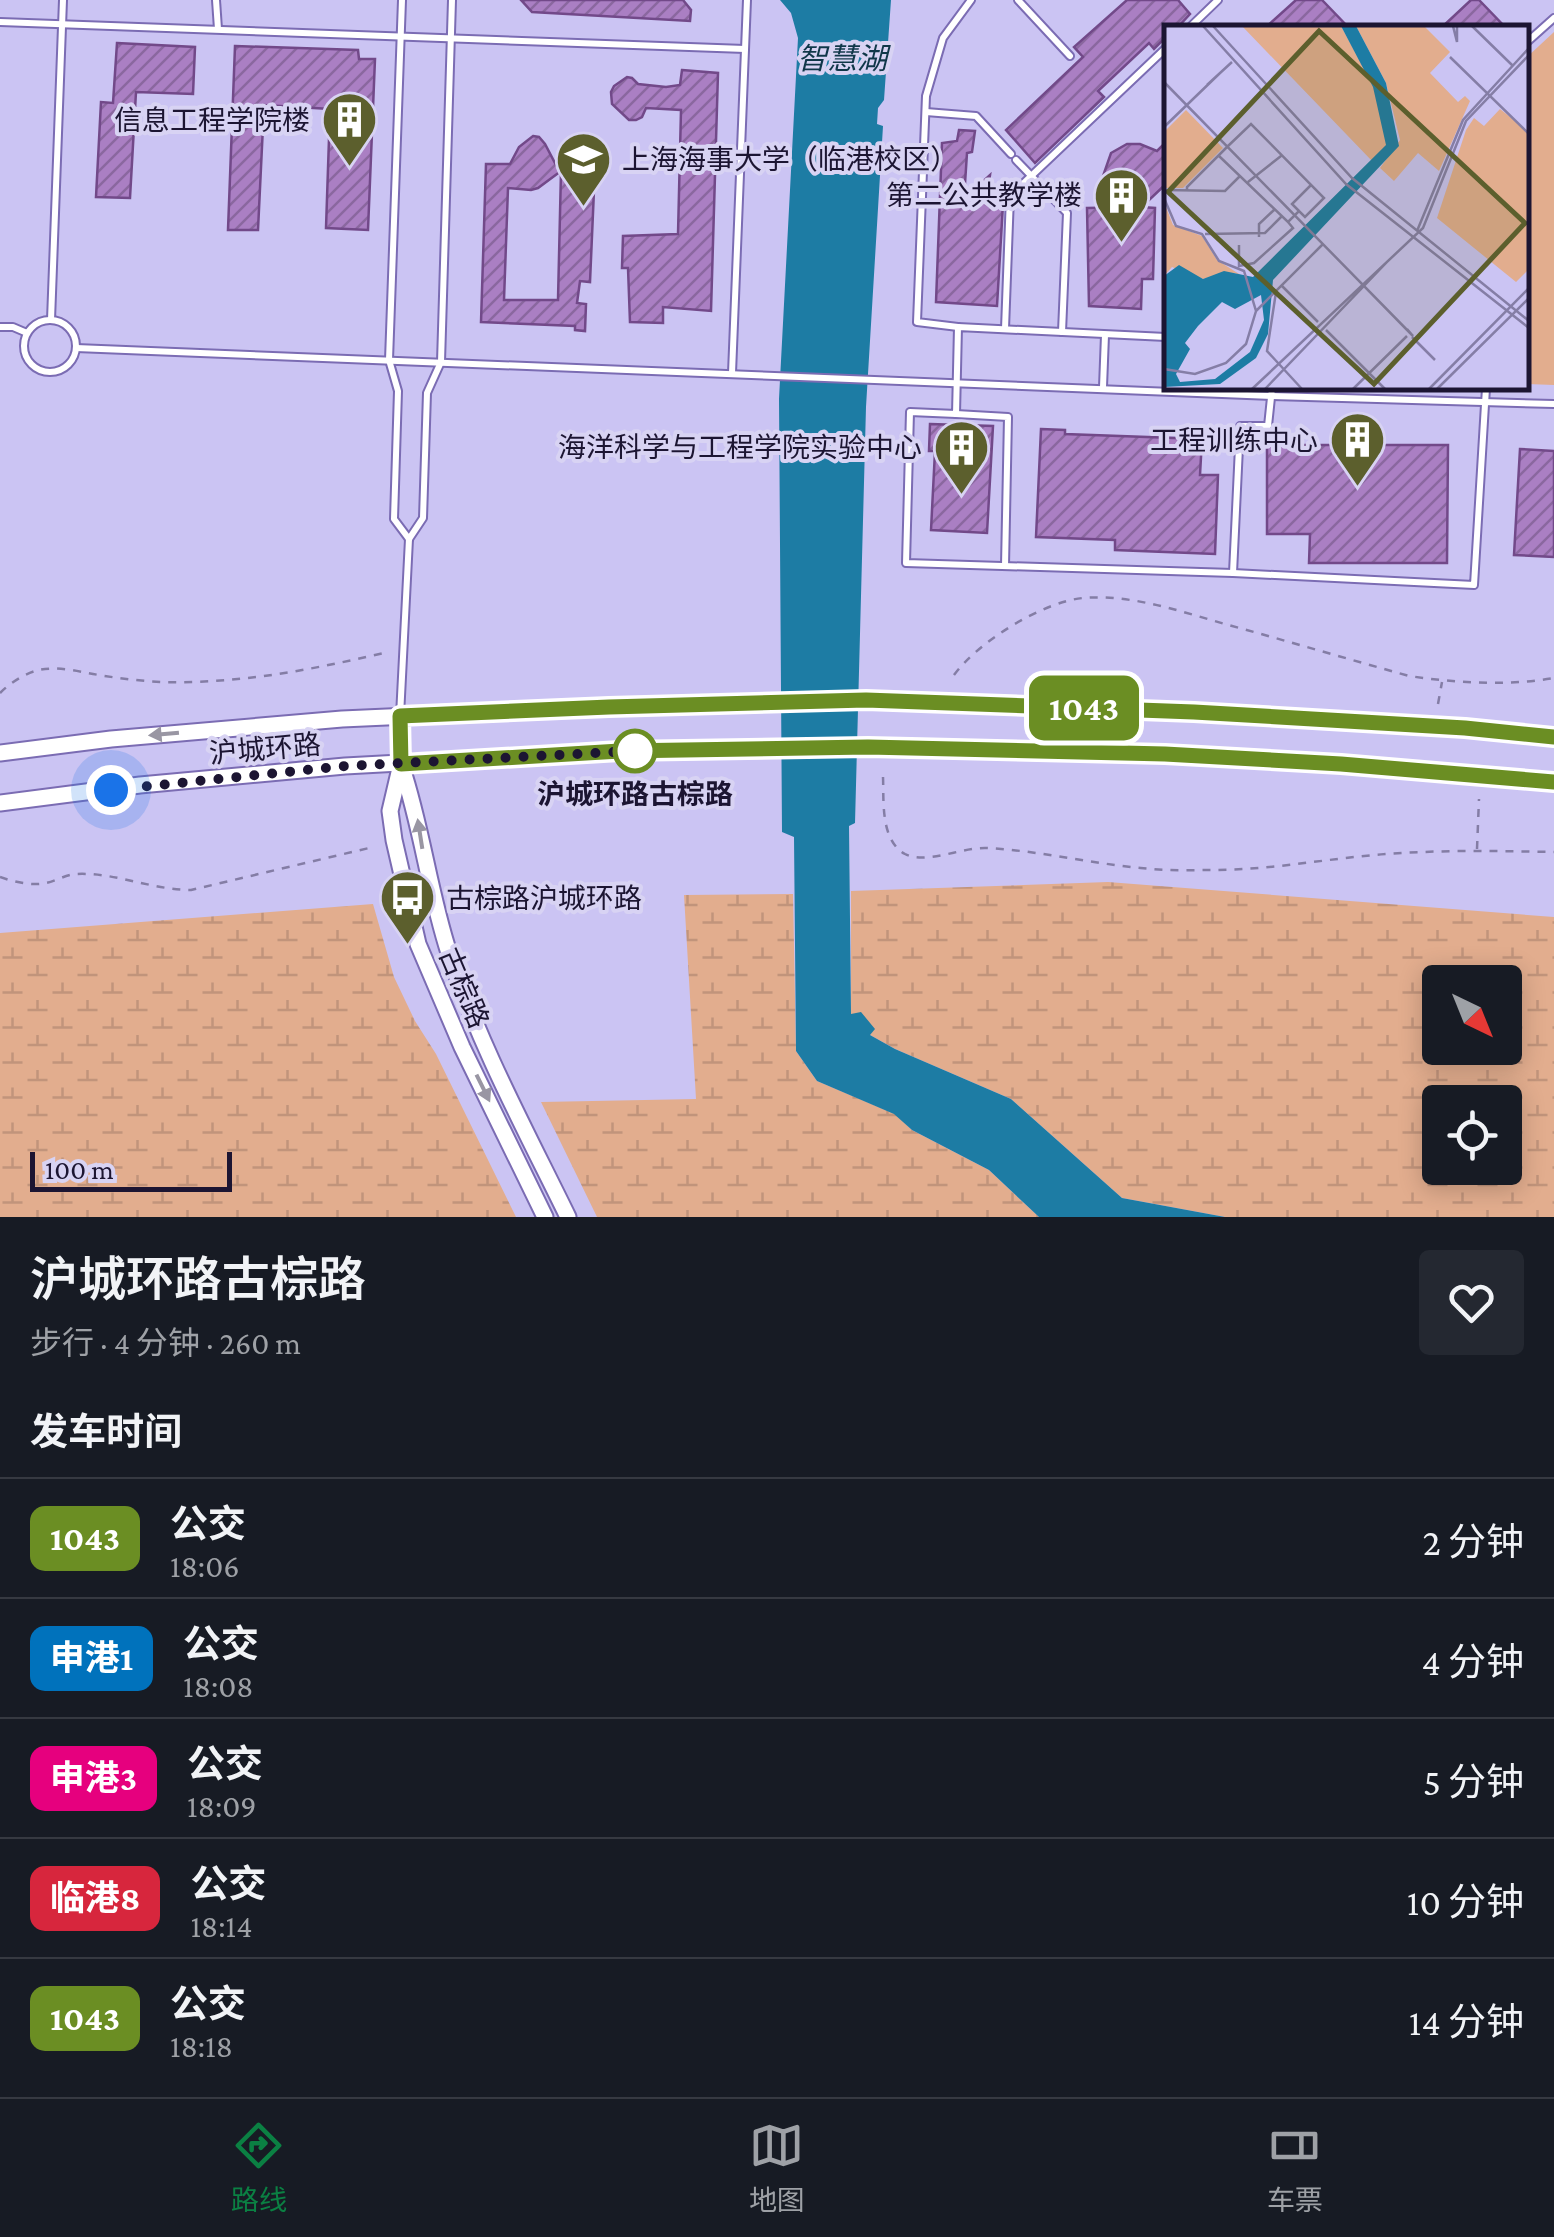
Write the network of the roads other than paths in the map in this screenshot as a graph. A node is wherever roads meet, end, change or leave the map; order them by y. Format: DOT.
graph roads {
  1 [pos="63,0"];
  2 [pos="216,0"];
  3 [pos="402,0"];
  4 [pos="452,0"];
  5 [pos="970,0"];
  6 [pos="1018,0"];
  7 [pos="1218,0"];
  8 [pos="746,1"];
  9 [pos="1554,18"];
  10 [pos="0,22"];
  11 [pos="62,24"];
  12 [pos="1192,25"];
  13 [pos="218,29"];
  14 [pos="400,36"];
  15 [pos="451,38"];
  16 [pos="1529,41"];
  17 [pos="745,49"];
  18 [pos="1164,50"];
  19 [pos="1070,56"];
  20 [pos="926,112"];
  21 [pos="1030,175"];
  22 [pos="51,320"];
  23 [pos="0,327"];
  24 [pos="958,327"];
  25 [pos="1005,330"];
  26 [pos="27,332"];
  27 [pos="1062,332"];
  28 [pos="1105,334"];
  29 [pos="1164,337"];
  30 [pos="76,348"];
  31 [pos="389,360"];
  32 [pos="440,362"];
  33 [pos="732,373"];
  34 [pos="958,382"];
  35 [pos="1103,388"];
  36 [pos="1164,389"];
  37 [pos="1188,390"];
  38 [pos="1486,390"];
  39 [pos="1272,392"];
  40 [pos="1486,401"];
  41 [pos="1554,404"];
  42 [pos="956,414"];
  43 [pos="409,539"];
  44 [pos="1005,566"];
  45 [pos="1233,573"];
  46 [pos="400,716"];
  47 [pos="1554,737"];
  48 [pos="0,753"];
  49 [pos="401,764"];
  50 [pos="1554,782"];
  51 [pos="0,803"];
  52 [pos="546,1217"];
  53 [pos="568,1217"];
  1 -- 11 [label="lane"];
  2 -- 13 [label="lane"];
  3 -- 14 [label="lane"];
  4 -- 15 [label="lane"];
  5 -- 20 [label="lane"];
  6 -- 19 [label="lane"];
  7 -- 12 [label="lane"];
  8 -- 17 [label="lane"];
  9 -- 16 [label="lane"];
  10 -- 11 [label="lane"];
  11 -- 13 [label="lane"];
  11 -- 22 [label="lane"];
  13 -- 14 [label="lane"];
  14 -- 15 [label="lane"];
  14 -- 31 [label="lane"];
  15 -- 17 [label="lane"];
  15 -- 32 [label="lane"];
  17 -- 33 [label="lane"];
  18 -- 21 [label="lane"];
  20 -- 21 [label="lane"];
  20 -- 24 [label="lane"];
  21 -- 25 [label="lane"];
  21 -- 27 [label="lane"];
  22 -- 26 [label="lane"];
  22 -- 30 [label="lane"];
  23 -- 26 [label="lane"];
  24 -- 25 [label="lane"];
  24 -- 34 [label="lane"];
  25 -- 27 [label="lane"];
  26 -- 30 [label="lane"];
  27 -- 28 [label="lane"];
  28 -- 29 [label="lane"];
  28 -- 35 [label="lane"];
  30 -- 31 [label="lane"];
  31 -- 32 [label="lane"];
  31 -- 43 [label="lane"];
  32 -- 33 [label="lane"];
  32 -- 43 [label="lane"];
  33 -- 34 [label="lane"];
  34 -- 35 [label="lane"];
  34 -- 42 [label="lane"];
  35 -- 36 [label="lane"];
  37 -- 39 [label="lane"];
  38 -- 40 [label="lane"];
  39 -- 40 [label="lane"];
  39 -- 45 [label="lane"];
  40 -- 41 [label="lane"];
  40 -- 45 [label="lane"];
  42 -- 44 [label="lane"];
  42 -- 44 [label="lane"];
  43 -- 46 [label="lane, 古棕路"];
  44 -- 45 [label="lane"];
  46 -- 47 [label="main road, 沪城环路"];
  46 -- 48 [label="main road, 沪城环路, one-way"];
  46 -- 49 [label="main road, 古棕路"];
  49 -- 50 [label="main road, 沪城环路"];
  49 -- 51 [label="main road, 沪城环路"];
  49 -- 52 [label="main road, 古棕路, one-way"];
  53 -- 49 [label="main road, 古棕路, one-way"];
}
